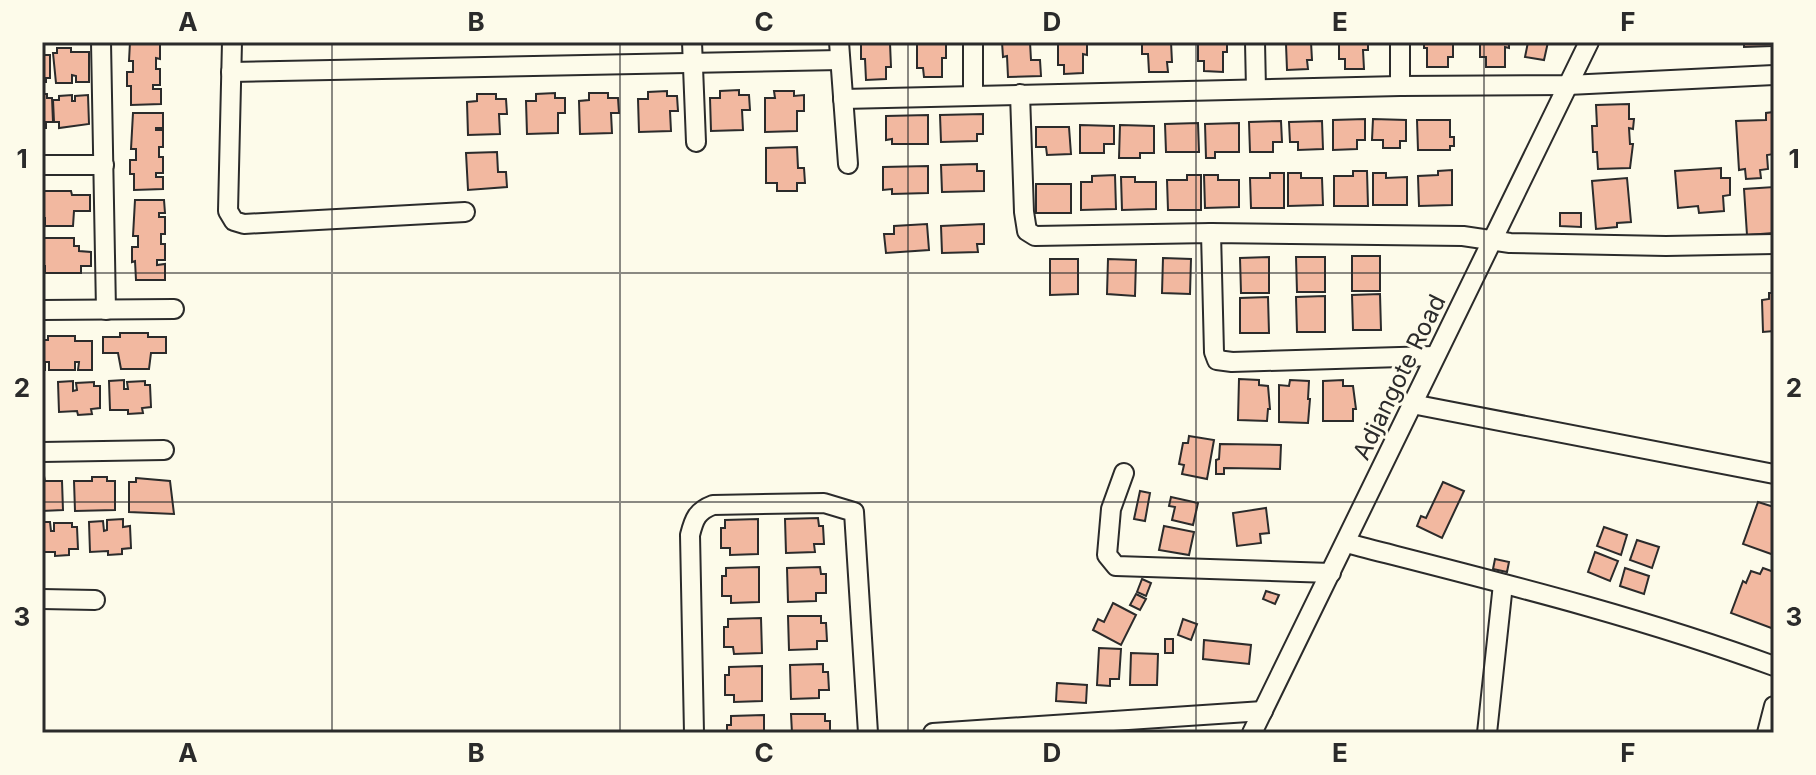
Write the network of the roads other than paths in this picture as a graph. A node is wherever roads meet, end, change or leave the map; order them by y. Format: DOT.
graph roads {
  1 [pos="101,42"];
  2 [pos="232,42"];
  3 [pos="692,42"];
  4 [pos="973,42"];
  5 [pos="1255,42"];
  6 [pos="1400,42"];
  7 [pos="1589,42"];
  8 [pos="839,51"];
  9 [pos="692,63"];
  10 [pos="231,72"];
  11 [pos="1774,75"];
  12 [pos="1568,85"];
  13 [pos="1400,86"];
  14 [pos="1256,89"];
  15 [pos="1020,94"];
  16 [pos="973,95"];
  17 [pos="843,99"];
  18 [pos="696,142"];
  19 [pos="848,164"];
  20 [pos="42,165"];
  21 [pos="104,165"];
  22 [pos="465,212"];
  23 [pos="1211,233"];
  24 [pos="1492,241"];
  25 [pos="1774,244"];
  26 [pos="174,309"];
  27 [pos="42,310"];
  28 [pos="106,310"];
  29 [pos="1434,356"];
  30 [pos="1412,404"];
  31 [pos="164,450"];
  32 [pos="42,452"];
  33 [pos="1124,473"];
  34 [pos="1774,474"];
  35 [pos="1346,543"];
  36 [pos="1331,573"];
  37 [pos="1503,584"];
  38 [pos="42,599"];
  39 [pos="95,600"];
  40 [pos="1774,666"];
  41 [pos="1774,706"];
  42 [pos="1263,711"];
  43 [pos="694,733"];
  44 [pos="868,733"];
  45 [pos="933,733"];
  46 [pos="1252,733"];
  47 [pos="1487,733"];
  48 [pos="1767,733"];
  1 -- 21 [label="street"];
  2 -- 10 [label="street"];
  3 -- 9 [label="street"];
  4 -- 16 [label="street"];
  5 -- 14 [label="street"];
  6 -- 13 [label="street"];
  7 -- 12 [label="street, Adjangote Road"];
  8 -- 9 [label="street"];
  8 -- 17 [label="street"];
  9 -- 10 [label="street"];
  9 -- 18 [label="street"];
  10 -- 22 [label="street"];
  11 -- 12 [label="street"];
  12 -- 13 [label="street"];
  12 -- 24 [label="street, Adjangote Road"];
  13 -- 14 [label="street"];
  14 -- 15 [label="street"];
  15 -- 16 [label="street"];
  15 -- 23 [label="street"];
  16 -- 17 [label="street"];
  17 -- 19 [label="street"];
  20 -- 21 [label="street"];
  21 -- 28 [label="street"];
  23 -- 24 [label="street"];
  23 -- 29 [label="street"];
  24 -- 25 [label="street"];
  24 -- 29 [label="street, Adjangote Road"];
  26 -- 28 [label="street"];
  27 -- 28 [label="street"];
  29 -- 30 [label="street, Adjangote Road"];
  30 -- 34 [label="street"];
  30 -- 35 [label="street, Adjangote Road"];
  31 -- 32 [label="street"];
  33 -- 36 [label="street"];
  35 -- 36 [label="street, Adjangote Road"];
  35 -- 37 [label="street"];
  36 -- 42 [label="street, Adjangote Road"];
  37 -- 40 [label="street"];
  37 -- 47 [label="street"];
  38 -- 39 [label="street"];
  41 -- 48 [label="street"];
  42 -- 45 [label="street"];
  42 -- 46 [label="street, Adjangote Road"];
  43 -- 44 [label="street"];
}
